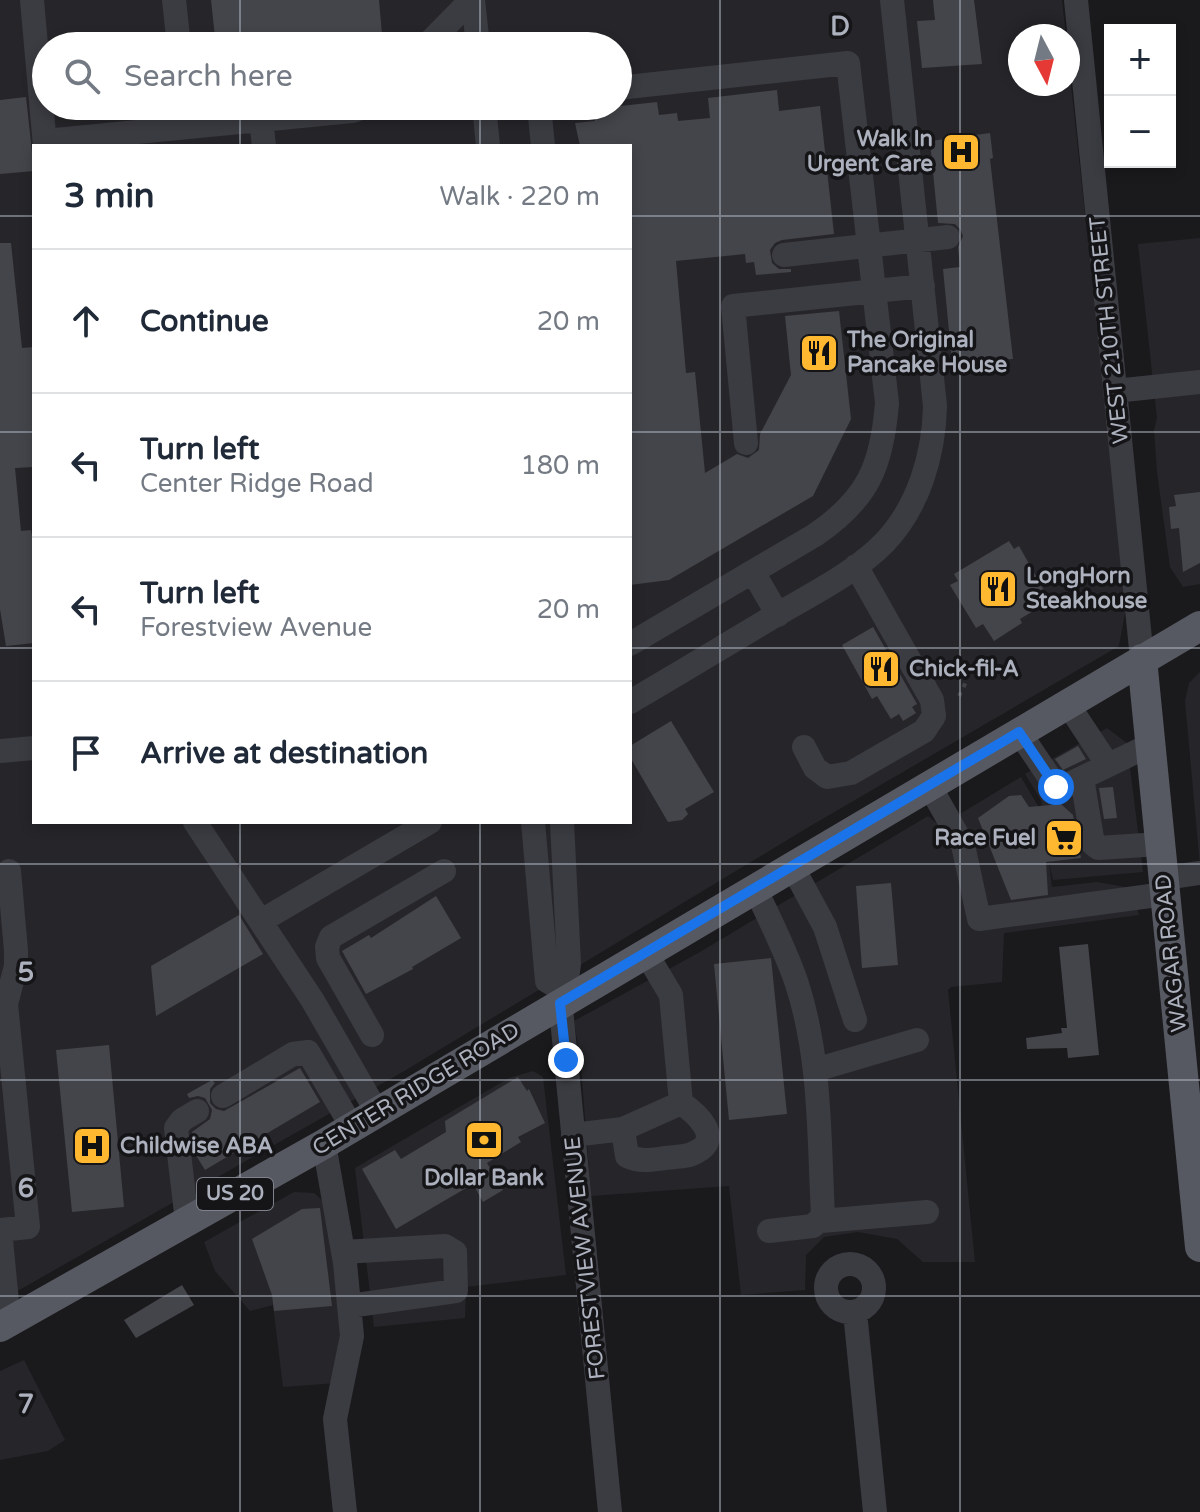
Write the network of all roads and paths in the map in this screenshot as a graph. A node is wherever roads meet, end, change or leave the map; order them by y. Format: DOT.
graph roads {
  1 [pos="32,0"];
  2 [pos="174,0"];
  3 [pos="472,0"];
  4 [pos="892,0"];
  5 [pos="1076,0"];
  6 [pos="35,32"];
  7 [pos="177,32"];
  8 [pos="440,32"];
  9 [pos="476,32"];
  10 [pos="632,86"];
  11 [pos="43,120"];
  12 [pos="166,120"];
  13 [pos="261,120"];
  14 [pos="485,120"];
  15 [pos="540,120"];
  16 [pos="45,144"];
  17 [pos="264,144"];
  18 [pos="488,144"];
  19 [pos="543,144"];
  20 [pos="948,237"];
  21 [pos="918,241"];
  22 [pos="869,247"];
  23 [pos="784,255"];
  24 [pos="923,286"];
  25 [pos="874,291"];
  26 [pos="1200,382"];
  27 [pos="1115,391"];
  28 [pos="746,443"];
  29 [pos="856,566"];
  30 [pos="753,572"];
  31 [pos="778,615"];
  32 [pos="1200,626"];
  33 [pos="632,643"];
  34 [pos="1142,659"];
  35 [pos="967,680"];
  36 [pos="959,696"];
  37 [pos="632,701"];
  38 [pos="1067,703"];
  39 [pos="1019,732"];
  40 [pos="1150,745"];
  41 [pos="804,747"];
  42 [pos="32,748"];
  43 [pos="0,751"];
  44 [pos="1108,765"];
  45 [pos="1082,778"];
  46 [pos="929,785"];
  47 [pos="196,824"];
  48 [pos="427,824"];
  49 [pos="562,824"];
  50 [pos="534,830"];
  51 [pos="1160,844"];
  52 [pos="792,866"];
  53 [pos="9,871"];
  54 [pos="444,871"];
  55 [pos="1200,873"];
  56 [pos="1164,886"];
  57 [pos="755,888"];
  58 [pos="261,921"];
  59 [pos="646,953"];
  60 [pos="560,996"];
  61 [pos="3,1005"];
  62 [pos="855,1020"];
  63 [pos="372,1035"];
  64 [pos="335,1040"];
  65 [pos="917,1040"];
  66 [pos="311,1054"];
  67 [pos="815,1070"];
  68 [pos="223,1096"];
  69 [pos="681,1103"];
  70 [pos="197,1111"];
  71 [pos="364,1120"];
  72 [pos="623,1129"];
  73 [pos="573,1135"];
  74 [pos="324,1144"];
  75 [pos="927,1212"];
  76 [pos="187,1221"];
  77 [pos="821,1221"];
  78 [pos="769,1231"];
  79 [pos="1200,1247"];
  80 [pos="343,1252"];
  81 [pos="349,1306"];
  82 [pos="855,1312"];
  83 [pos="5,1324"];
  84 [pos="345,1512"];
  85 [pos="610,1512"];
  86 [pos="875,1512"];
  1 -- 6 [label="street"];
  2 -- 7 [label="street"];
  3 -- 8 [label="street"];
  3 -- 9 [label="street"];
  4 -- 21 [label="street"];
  5 -- 27 [label="street, WEST 210TH STREET"];
  10 -- 22 [label="street"];
  11 -- 16 [label="street"];
  12 -- 16 [label="street"];
  13 -- 17 [label="street"];
  14 -- 18 [label="street"];
  15 -- 19 [label="street"];
  20 -- 21 [label="street"];
  21 -- 22 [label="street"];
  21 -- 24 [label="street"];
  22 -- 23 [label="street"];
  22 -- 25 [label="street"];
  24 -- 25 [label="street"];
  24 -- 29 [label="street"];
  25 -- 28 [label="street"];
  25 -- 30 [label="street"];
  26 -- 27 [label="street"];
  27 -- 34 [label="street, WEST 210TH STREET"];
  29 -- 31 [label="street"];
  29 -- 41 [label="street"];
  30 -- 31 [label="street"];
  30 -- 33 [label="street"];
  31 -- 37 [label="street"];
  32 -- 34 [label="main road, CENTER RIDGE ROAD / US 20"];
  34 -- 38 [label="main road, CENTER RIDGE ROAD / US 20"];
  34 -- 40 [label="main road, WAGAR ROAD"];
  35 -- 36 [label="path"];
  38 -- 39 [label="main road, CENTER RIDGE ROAD / US 20"];
  38 -- 44 [label="street"];
  39 -- 45 [label="street"];
  39 -- 46 [label="main road, CENTER RIDGE ROAD / US 20"];
  40 -- 44 [label="street"];
  40 -- 51 [label="main road, WAGAR ROAD"];
  42 -- 43 [label="street"];
  44 -- 45 [label="street"];
  45 -- 51 [label="street"];
  46 -- 52 [label="main road, CENTER RIDGE ROAD / US 20"];
  46 -- 56 [label="street"];
  47 -- 58 [label="street"];
  48 -- 58 [label="street"];
  49 -- 60 [label="street"];
  50 -- 60 [label="street"];
  51 -- 56 [label="main road, WAGAR ROAD"];
  52 -- 57 [label="main road, CENTER RIDGE ROAD / US 20"];
  52 -- 62 [label="street"];
  53 -- 61 [label="street"];
  54 -- 63 [label="street"];
  55 -- 56 [label="street"];
  56 -- 79 [label="main road, WAGAR ROAD"];
  57 -- 59 [label="main road, CENTER RIDGE ROAD / US 20"];
  57 -- 67 [label="street"];
  58 -- 64 [label="street"];
  59 -- 60 [label="main road, CENTER RIDGE ROAD / US 20"];
  59 -- 69 [label="street"];
  60 -- 71 [label="main road, CENTER RIDGE ROAD / US 20"];
  60 -- 73 [label="street, FORESTVIEW AVENUE"];
  61 -- 83 [label="street"];
  64 -- 66 [label="street"];
  64 -- 71 [label="street"];
  65 -- 67 [label="street"];
  66 -- 68 [label="street"];
  66 -- 71 [label="street"];
  67 -- 77 [label="street"];
  69 -- 72 [label="street"];
  69 -- 72 [label="street"];
  70 -- 76 [label="street"];
  71 -- 74 [label="main road, CENTER RIDGE ROAD / US 20"];
  72 -- 73 [label="street"];
  73 -- 85 [label="street, FORESTVIEW AVENUE"];
  74 -- 76 [label="main road, CENTER RIDGE ROAD / US 20"];
  74 -- 80 [label="street"];
  75 -- 77 [label="street"];
  76 -- 83 [label="main road, CENTER RIDGE ROAD / US 20"];
  77 -- 78 [label="street"];
  80 -- 81 [label="street"];
  80 -- 81 [label="street"];
  81 -- 84 [label="street"];
  82 -- 86 [label="street"];
}
